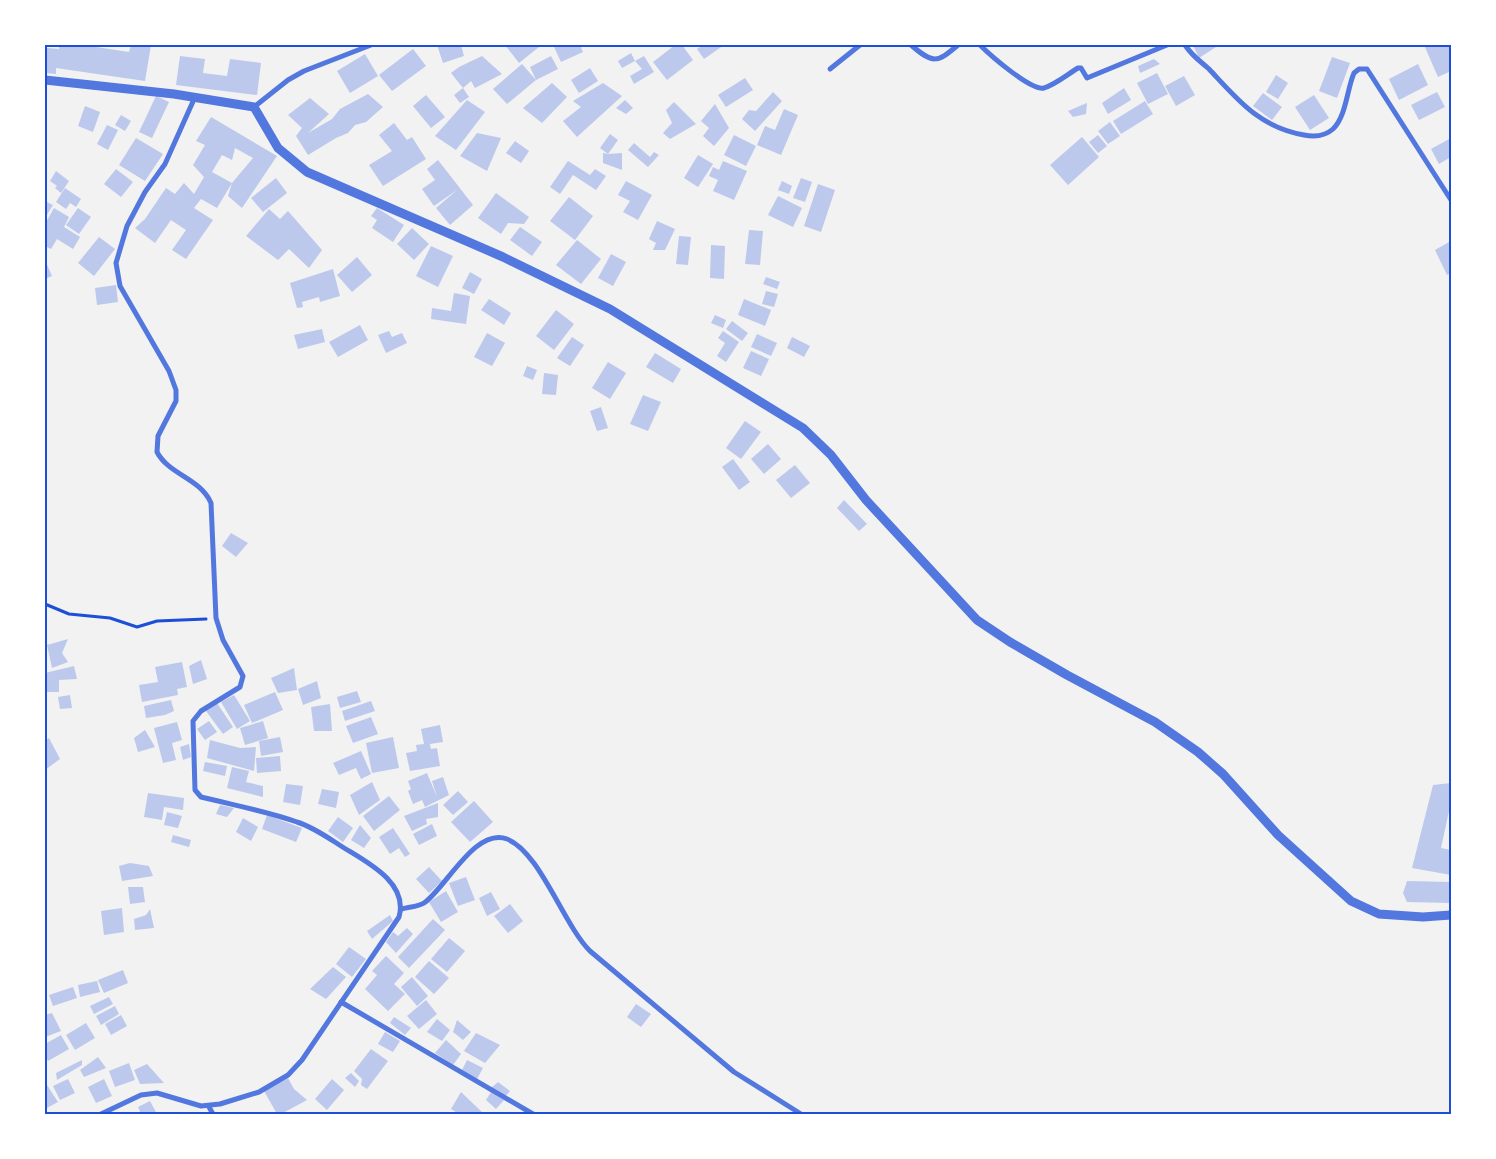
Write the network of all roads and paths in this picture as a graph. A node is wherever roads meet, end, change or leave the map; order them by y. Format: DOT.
graph roads {
  1 [pos="371,45"];
  2 [pos="860,45"];
  3 [pos="911,45"];
  4 [pos="958,45"];
  5 [pos="980,45"];
  6 [pos="1167,45"];
  7 [pos="1185,45"];
  8 [pos="830,70"];
  9 [pos="45,80"];
  10 [pos="195,97"];
  11 [pos="254,107"];
  12 [pos="1451,200"];
  13 [pos="45,604"];
  14 [pos="216,618"];
  15 [pos="402,909"];
  16 [pos="1451,915"];
  17 [pos="341,1002"];
  18 [pos="209,1107"];
  19 [pos="101,1114"];
  20 [pos="213,1114"];
  21 [pos="533,1114"];
  22 [pos="801,1114"];
  1 -- 11 [label="street"];
  2 -- 8 [label="street"];
  3 -- 4 [label="street"];
  5 -- 6 [label="street"];
  7 -- 12 [label="street"];
  9 -- 10 [label="street"];
  10 -- 11 [label="street"];
  10 -- 14 [label="street"];
  11 -- 16 [label="street"];
  13 -- 14 [label="path"];
  14 -- 15 [label="street"];
  15 -- 17 [label="street"];
  15 -- 22 [label="street"];
  17 -- 18 [label="street"];
  17 -- 21 [label="street"];
  18 -- 19 [label="street"];
  18 -- 20 [label="street"];
}
